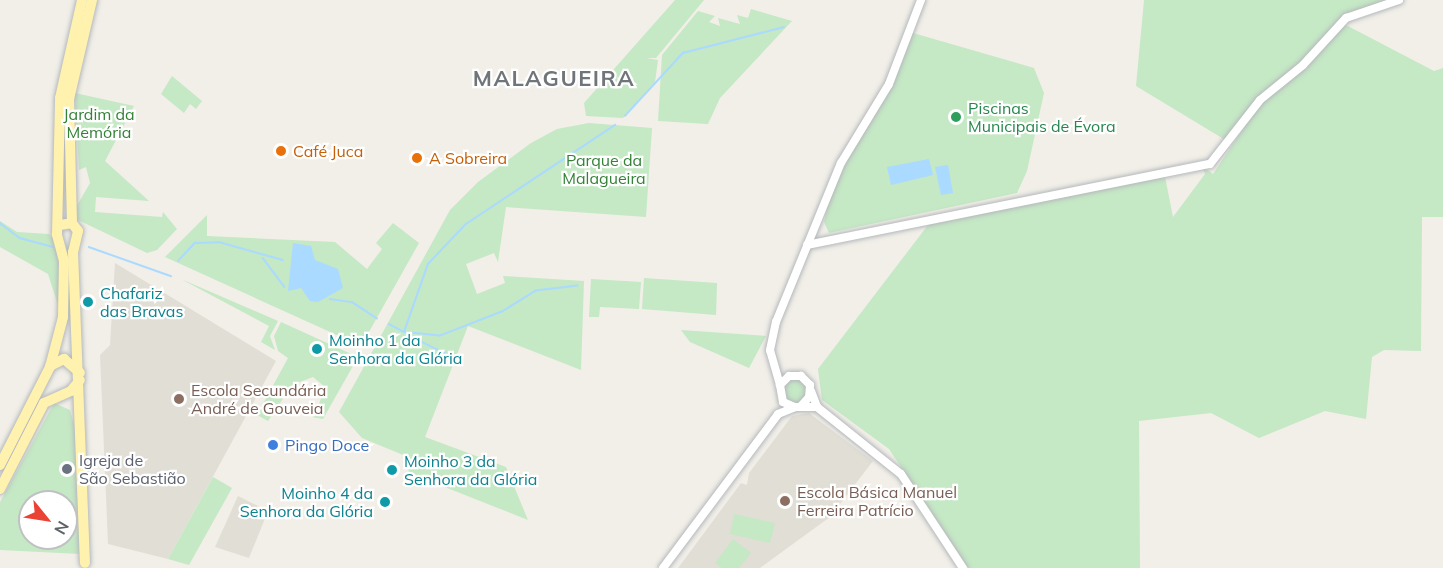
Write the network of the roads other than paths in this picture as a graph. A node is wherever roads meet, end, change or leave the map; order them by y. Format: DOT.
graph roads {
  1 [pos="82,0"];
  2 [pos="92,0"];
  3 [pos="921,0"];
  4 [pos="1399,0"];
  5 [pos="72,223"];
  6 [pos="60,225"];
  7 [pos="60,240"];
  8 [pos="75,240"];
  9 [pos="807,245"];
  10 [pos="773,369"];
  11 [pos="49,370"];
  12 [pos="80,376"];
  13 [pos="789,376"];
  14 [pos="780,385"];
  15 [pos="811,391"];
  16 [pos="62,393"];
  17 [pos="780,397"];
  18 [pos="798,406"];
  19 [pos="817,407"];
  20 [pos="778,414"];
  21 [pos="82,415"];
  22 [pos="0,465"];
  23 [pos="0,489"];
  24 [pos="86,562"];
  25 [pos="663,568"];
  26 [pos="963,568"];
  1 -- 6 [label="main road"];
  2 -- 5 [label="main road"];
  3 -- 9 [label="street"];
  4 -- 9 [label="street"];
  5 -- 6 [label="main road"];
  5 -- 8 [label="main road"];
  6 -- 7 [label="main road"];
  7 -- 8 [label="main road"];
  7 -- 11 [label="main road"];
  8 -- 12 [label="main road"];
  9 -- 10 [label="street"];
  10 -- 13 [label="street"];
  10 -- 14 [label="street"];
  11 -- 12 [label="main road"];
  11 -- 16 [label="main road"];
  11 -- 22 [label="main road"];
  12 -- 16 [label="main road"];
  12 -- 21 [label="main road"];
  13 -- 14 [label="street"];
  13 -- 15 [label="street"];
  14 -- 17 [label="street"];
  15 -- 18 [label="street"];
  15 -- 19 [label="street"];
  16 -- 21 [label="main road"];
  16 -- 23 [label="main road"];
  17 -- 18 [label="street"];
  17 -- 20 [label="street"];
  18 -- 19 [label="street"];
  18 -- 20 [label="street"];
  19 -- 26 [label="street"];
  20 -- 25 [label="street"];
  21 -- 24 [label="main road"];
}
